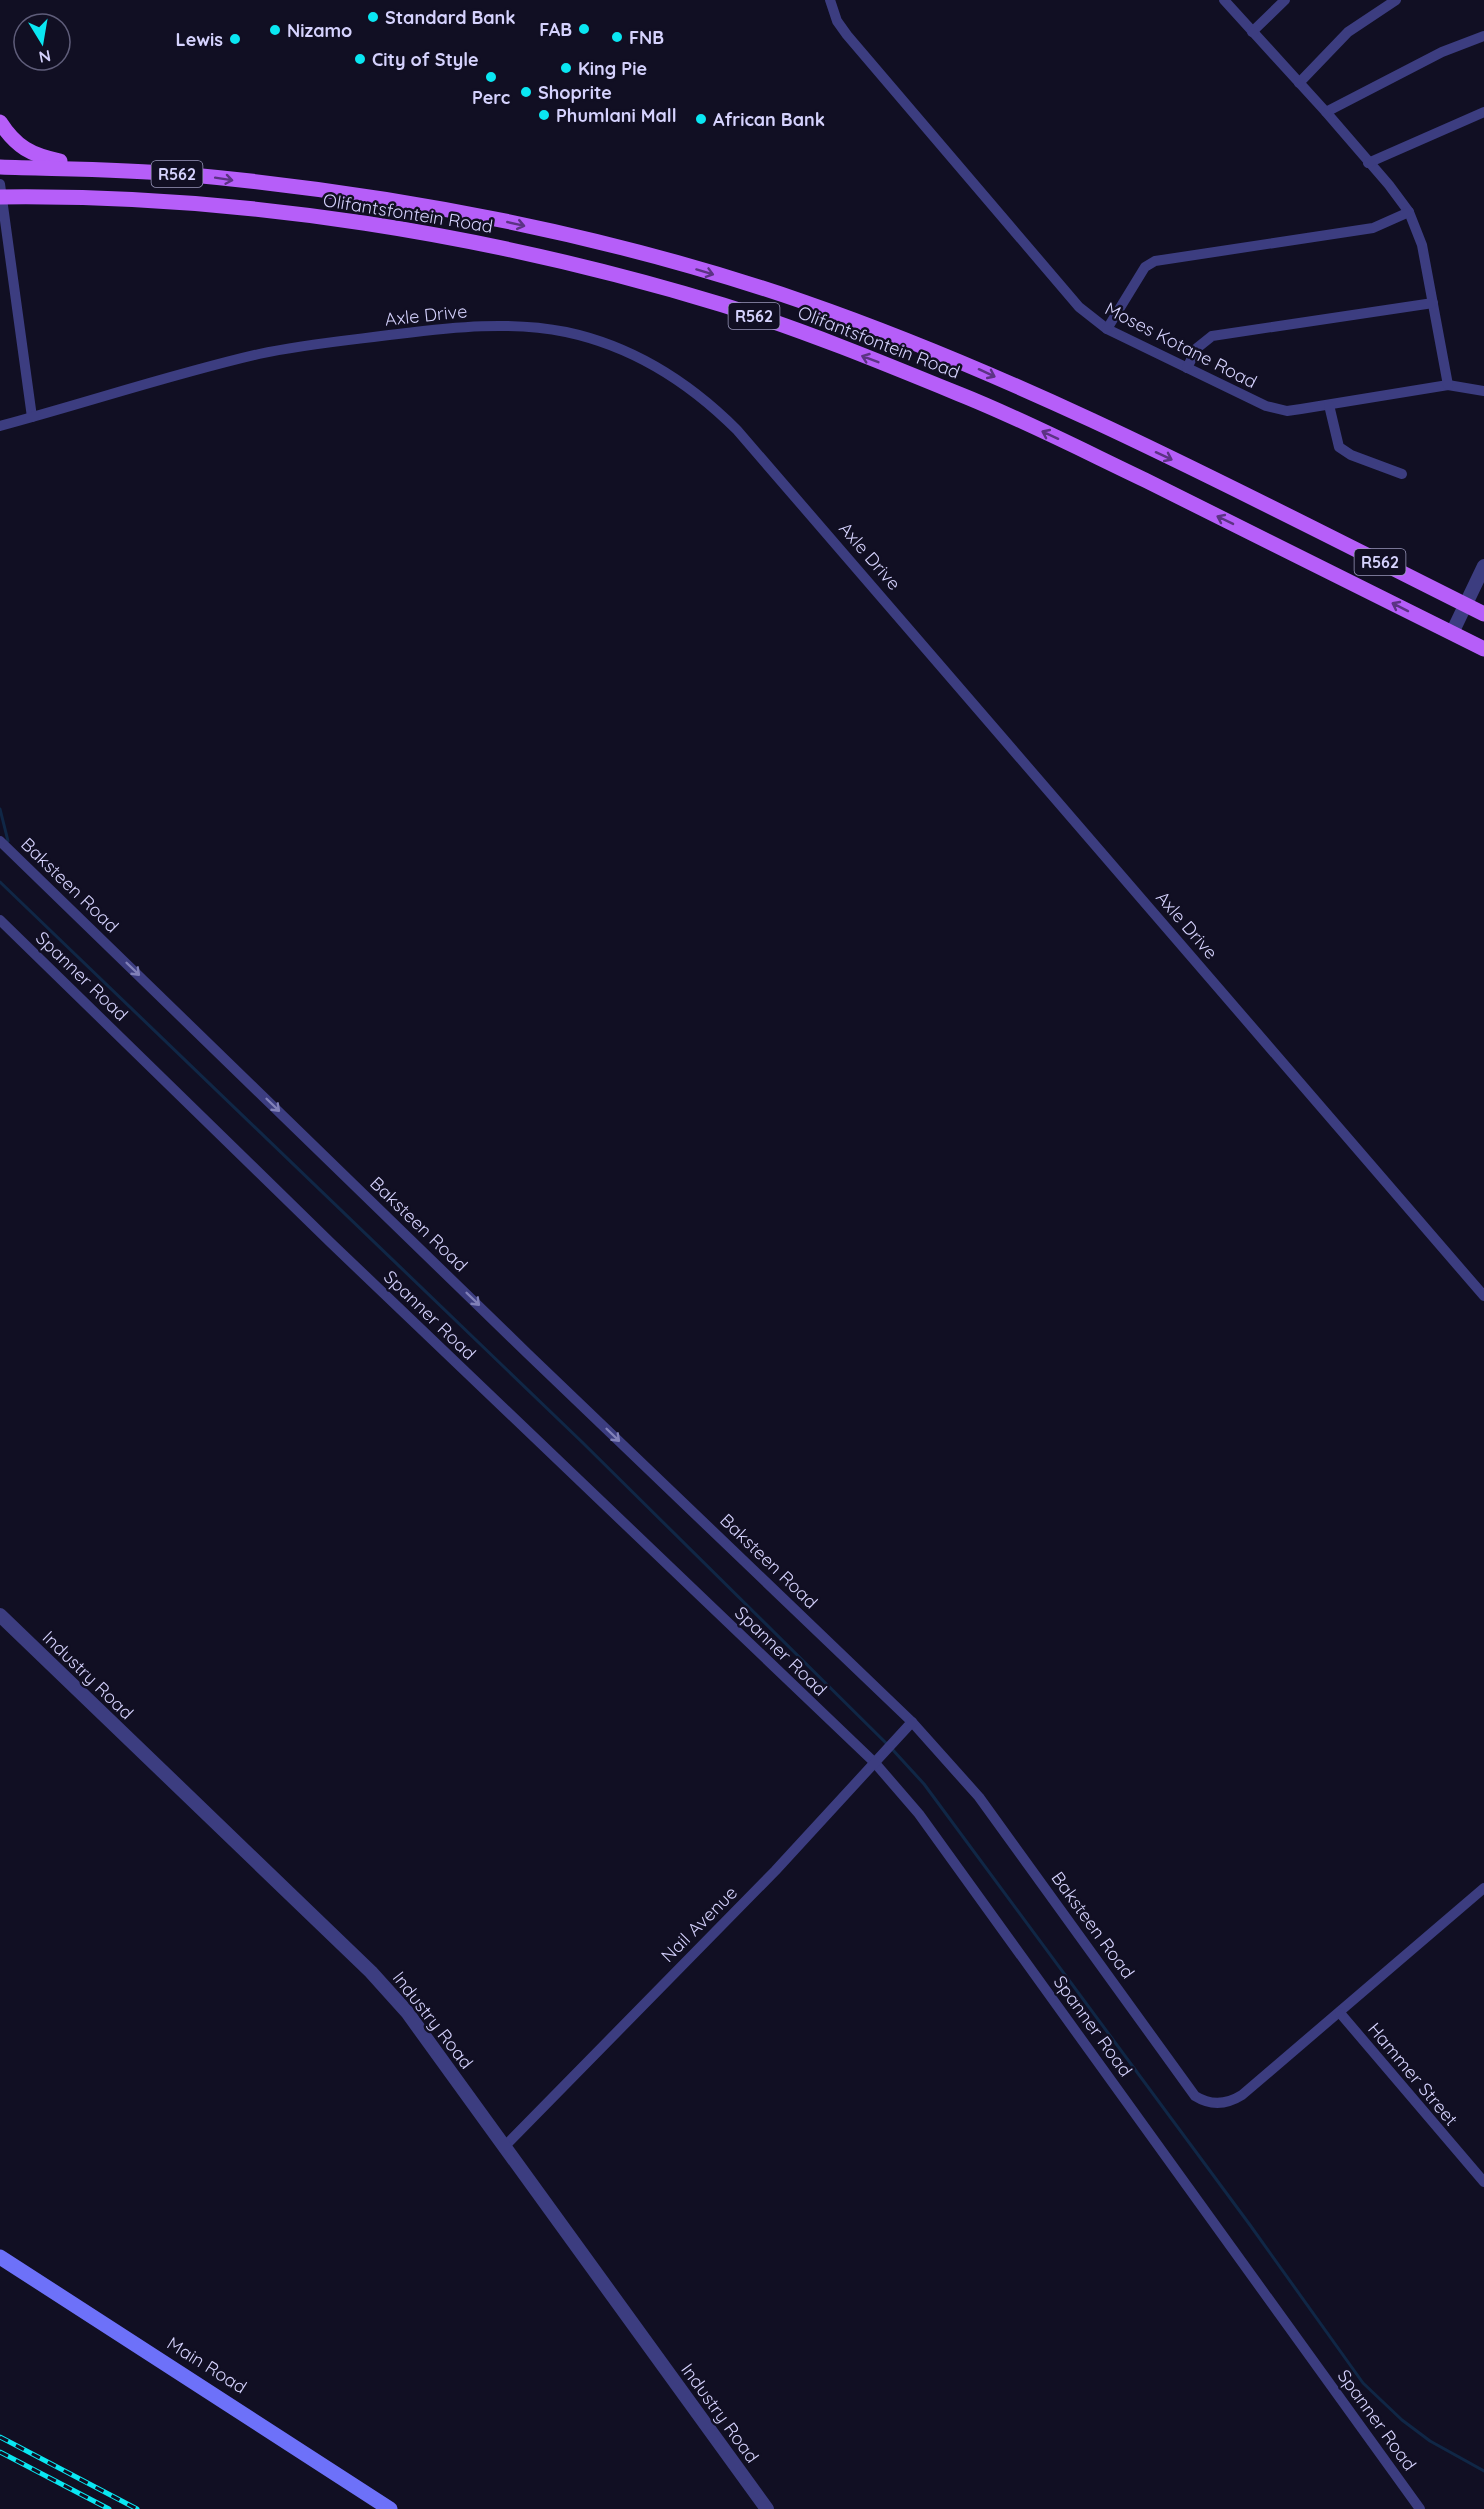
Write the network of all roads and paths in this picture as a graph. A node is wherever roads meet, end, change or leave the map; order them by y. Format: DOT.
graph roads {
  1 [pos="830,0"];
  2 [pos="1224,0"];
  3 [pos="1285,0"];
  4 [pos="1396,0"];
  5 [pos="1252,32"];
  6 [pos="1484,36"];
  7 [pos="1299,83"];
  8 [pos="1326,112"];
  9 [pos="1484,112"];
  10 [pos="0,122"];
  11 [pos="1368,163"];
  12 [pos="0,167"];
  13 [pos="103,169"];
  14 [pos="1,192"];
  15 [pos="1409,212"];
  16 [pos="1433,303"];
  17 [pos="1107,329"];
  18 [pos="1187,368"];
  19 [pos="1448,385"];
  20 [pos="1484,391"];
  21 [pos="1329,405"];
  22 [pos="32,417"];
  23 [pos="0,426"];
  24 [pos="1402,474"];
  25 [pos="1484,567"];
  26 [pos="1464,604"];
  27 [pos="1484,614"];
  28 [pos="1452,633"];
  29 [pos="1484,649"];
  30 [pos="0,841"];
  31 [pos="0,920"];
  32 [pos="1484,1296"];
  33 [pos="0,1615"];
  34 [pos="912,1722"];
  35 [pos="875,1763"];
  36 [pos="1484,1888"];
  37 [pos="1340,2013"];
  38 [pos="505,2146"];
  39 [pos="1484,2182"];
  40 [pos="0,2257"];
  41 [pos="390,2509"];
  42 [pos="767,2509"];
  43 [pos="1420,2509"];
  1 -- 17 [label="street, Moses Kotane Road"];
  2 -- 5 [label="street"];
  3 -- 5 [label="street"];
  4 -- 7 [label="street"];
  5 -- 7 [label="street"];
  6 -- 8 [label="street"];
  7 -- 8 [label="street"];
  8 -- 11 [label="street"];
  9 -- 11 [label="street"];
  10 -- 13 [label="main road"];
  11 -- 15 [label="street"];
  12 -- 13 [label="main road, Olifantsfontein Road / R562"];
  13 -- 26 [label="main road, Olifantsfontein Road / R562, one-way"];
  14 -- 22 [label="street"];
  28 -- 14 [label="main road, Olifantsfontein Road / R562, one-way"];
  15 -- 16 [label="street"];
  15 -- 17 [label="street"];
  16 -- 18 [label="street"];
  16 -- 19 [label="street"];
  17 -- 18 [label="street, Moses Kotane Road"];
  18 -- 21 [label="street, Moses Kotane Road"];
  19 -- 20 [label="street, Moses Kotane Road"];
  19 -- 21 [label="street, Moses Kotane Road"];
  21 -- 24 [label="street"];
  22 -- 23 [label="street, Axle Drive"];
  22 -- 32 [label="street, Axle Drive"];
  25 -- 26 [label="street"];
  26 -- 27 [label="main road, Olifantsfontein Road / R562"];
  26 -- 28 [label="street"];
  28 -- 29 [label="main road, Olifantsfontein Road / R562"];
  30 -- 34 [label="street, Baksteen Road, one-way"];
  31 -- 35 [label="street, Spanner Road"];
  33 -- 38 [label="street, Industry Road"];
  34 -- 35 [label="street, Nail Avenue"];
  34 -- 37 [label="street, Baksteen Road"];
  35 -- 38 [label="street, Nail Avenue"];
  35 -- 43 [label="street, Spanner Road"];
  36 -- 37 [label="street, Baksteen Road"];
  37 -- 39 [label="street, Hammer Street"];
  38 -- 42 [label="street, Industry Road"];
  40 -- 41 [label="main road, Main Road"];
}
